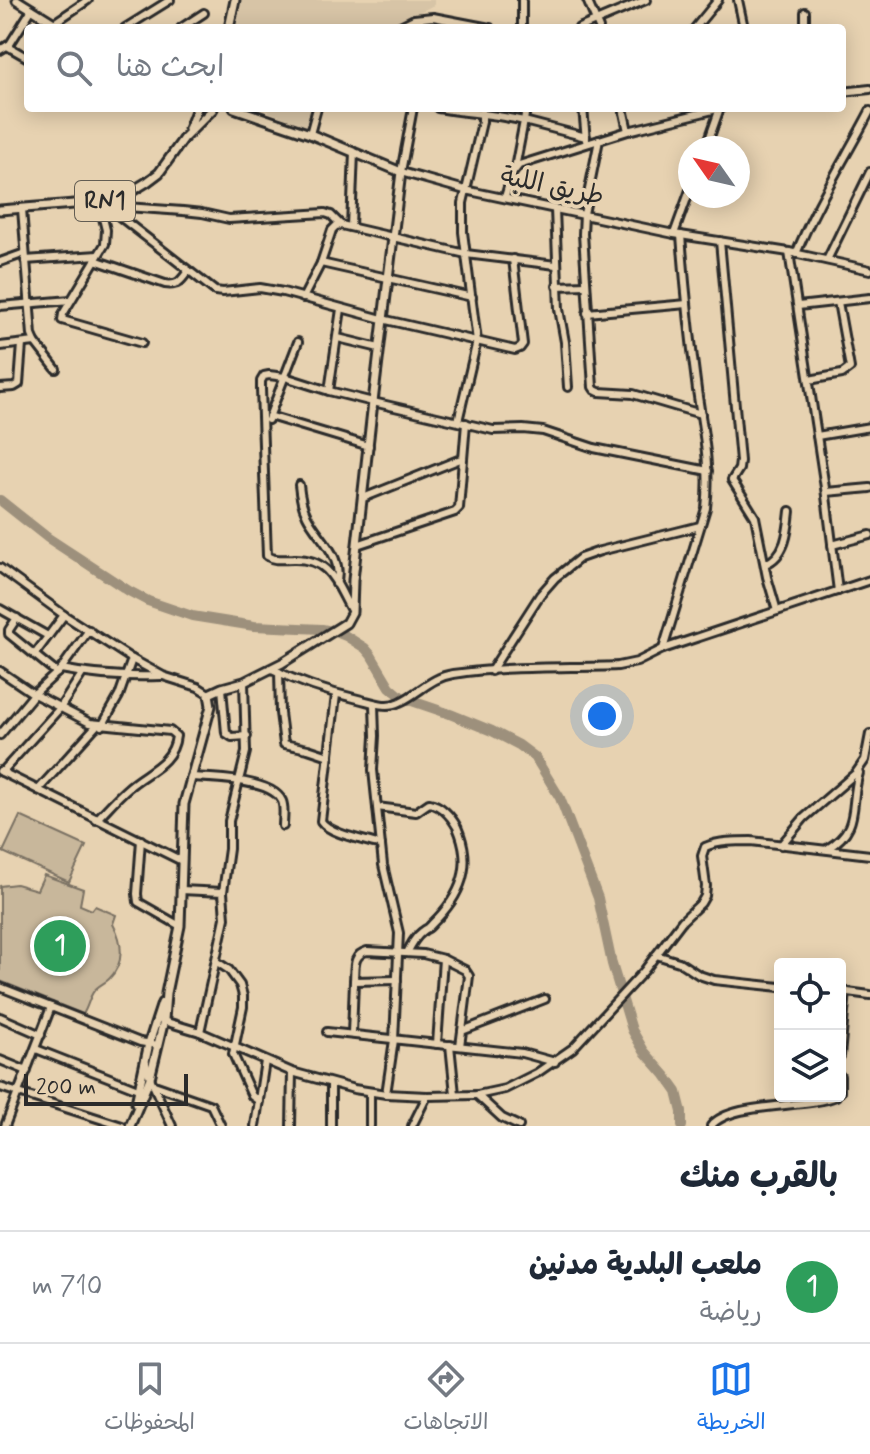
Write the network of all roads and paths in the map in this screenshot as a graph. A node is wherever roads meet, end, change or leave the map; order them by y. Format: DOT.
graph roads {
  1 [pos="17,0"];
  2 [pos="88,0"];
  3 [pos="170,0"];
  4 [pos="235,0"];
  5 [pos="522,0"];
  6 [pos="587,0"];
  7 [pos="718,0"];
  8 [pos="738,0"];
  9 [pos="642,1"];
  10 [pos="32,9"];
  11 [pos="805,12"];
  12 [pos="204,13"];
  13 [pos="425,17"];
  14 [pos="54,23"];
  15 [pos="131,24"];
  16 [pos="187,24"];
  17 [pos="230,24"];
  18 [pos="404,24"];
  19 [pos="424,24"];
  20 [pos="469,24"];
  21 [pos="522,24"];
  22 [pos="598,24"];
  23 [pos="698,24"];
  24 [pos="743,24"];
  25 [pos="805,24"];
  26 [pos="7,46"];
  27 [pos="0,50"];
  28 [pos="24,56"];
  29 [pos="870,89"];
  30 [pos="846,92"];
  31 [pos="870,111"];
  32 [pos="197,112"];
  33 [pos="211,112"];
  34 [pos="247,112"];
  35 [pos="316,112"];
  36 [pos="412,112"];
  37 [pos="482,112"];
  38 [pos="485,112"];
  39 [pos="525,112"];
  40 [pos="583,112"];
  41 [pos="624,112"];
  42 [pos="685,112"];
  43 [pos="719,112"];
  44 [pos="524,121"];
  45 [pos="628,131"];
  46 [pos="310,134"];
  47 [pos="710,136"];
  48 [pos="184,138"];
  49 [pos="586,140"];
  50 [pos="599,140"];
  51 [pos="354,152"];
  52 [pos="515,168"];
  53 [pos="401,172"];
  54 [pos="870,172"];
  55 [pos="465,190"];
  56 [pos="505,197"];
  57 [pos="105,204"];
  58 [pos="685,208"];
  59 [pos="22,209"];
  60 [pos="555,209"];
  61 [pos="0,210"];
  62 [pos="584,214"];
  63 [pos="341,225"];
  64 [pos="351,227"];
  65 [pos="678,234"];
  66 [pos="393,237"];
  67 [pos="720,241"];
  68 [pos="792,253"];
  69 [pos="466,254"];
  70 [pos="25,256"];
  71 [pos="96,257"];
  72 [pos="513,259"];
  73 [pos="827,260"];
  74 [pos="0,262"];
  75 [pos="321,263"];
  76 [pos="556,265"];
  77 [pos="870,270"];
  78 [pos="188,271"];
  79 [pos="388,279"];
  80 [pos="586,285"];
  81 [pos="557,286"];
  82 [pos="472,297"];
  83 [pos="303,298"];
  84 [pos="870,298"];
  85 [pos="71,300"];
  86 [pos="838,302"];
  87 [pos="30,304"];
  88 [pos="687,304"];
  89 [pos="0,306"];
  90 [pos="798,306"];
  91 [pos="341,309"];
  92 [pos="587,313"];
  93 [pos="382,319"];
  94 [pos="338,338"];
  95 [pos="477,341"];
  96 [pos="35,342"];
  97 [pos="298,342"];
  98 [pos="142,343"];
  99 [pos="22,344"];
  100 [pos="0,346"];
  101 [pos="379,348"];
  102 [pos="56,369"];
  103 [pos="285,377"];
  104 [pos="809,380"];
  105 [pos="568,387"];
  106 [pos="0,388"];
  107 [pos="329,391"];
  108 [pos="373,402"];
  109 [pos="701,414"];
  110 [pos="269,416"];
  111 [pos="462,422"];
  112 [pos="870,427"];
  113 [pos="263,430"];
  114 [pos="817,436"];
  115 [pos="369,446"];
  116 [pos="463,458"];
  117 [pos="708,471"];
  118 [pos="299,485"];
  119 [pos="870,488"];
  120 [pos="826,492"];
  121 [pos="363,498"];
  122 [pos="790,511"];
  123 [pos="700,526"];
  124 [pos="870,535"];
  125 [pos="357,545"];
  126 [pos="832,545"];
  127 [pos="765,564"];
  128 [pos="0,568"];
  129 [pos="8,574"];
  130 [pos="870,580"];
  131 [pos="0,583"];
  132 [pos="336,584"];
  133 [pos="838,591"];
  134 [pos="0,609"];
  135 [pos="777,611"];
  136 [pos="352,612"];
  137 [pos="64,615"];
  138 [pos="17,618"];
  139 [pos="89,630"];
  140 [pos="48,636"];
  141 [pos="663,649"];
  142 [pos="35,654"];
  143 [pos="132,659"];
  144 [pos="276,670"];
  145 [pos="0,671"];
  146 [pos="59,671"];
  147 [pos="491,671"];
  148 [pos="82,674"];
  149 [pos="163,676"];
  150 [pos="126,677"];
  151 [pos="244,682"];
  152 [pos="222,688"];
  153 [pos="34,694"];
  154 [pos="209,694"];
  155 [pos="336,695"];
  156 [pos="374,704"];
  157 [pos="60,708"];
  158 [pos="99,725"];
  159 [pos="870,734"];
  160 [pos="0,735"];
  161 [pos="247,736"];
  162 [pos="329,756"];
  163 [pos="865,761"];
  164 [pos="1,771"];
  165 [pos="191,777"];
  166 [pos="239,780"];
  167 [pos="38,790"];
  168 [pos="377,807"];
  169 [pos="96,820"];
  170 [pos="283,826"];
  171 [pos="141,840"];
  172 [pos="381,845"];
  173 [pos="781,845"];
  174 [pos="827,849"];
  175 [pos="870,855"];
  176 [pos="182,861"];
  177 [pos="181,890"];
  178 [pos="223,892"];
  179 [pos="180,926"];
  180 [pos="398,952"];
  181 [pos="407,953"];
  182 [pos="656,955"];
  183 [pos="443,959"];
  184 [pos="217,962"];
  185 [pos="397,980"];
  186 [pos="354,981"];
  187 [pos="774,986"];
  188 [pos="0,987"];
  189 [pos="846,991"];
  190 [pos="870,995"];
  191 [pos="545,999"];
  192 [pos="51,1007"];
  193 [pos="0,1017"];
  194 [pos="160,1020"];
  195 [pos="462,1031"];
  196 [pos="200,1032"];
  197 [pos="327,1032"];
  198 [pos="352,1034"];
  199 [pos="41,1035"];
  200 [pos="394,1040"];
  201 [pos="437,1044"];
  202 [pos="450,1045"];
  203 [pos="460,1046"];
  204 [pos="153,1048"];
  205 [pos="233,1048"];
  206 [pos="36,1049"];
  207 [pos="0,1060"];
  208 [pos="265,1061"];
  209 [pos="146,1062"];
  210 [pos="555,1062"];
  211 [pos="27,1071"];
  212 [pos="292,1072"];
  213 [pos="152,1082"];
  214 [pos="331,1084"];
  215 [pos="0,1087"];
  216 [pos="138,1089"];
  217 [pos="370,1092"];
  218 [pos="18,1093"];
  219 [pos="386,1094"];
  220 [pos="455,1094"];
  221 [pos="477,1095"];
  222 [pos="427,1096"];
  223 [pos="259,1101"];
  224 [pos="810,1102"];
  225 [pos="134,1114"];
  226 [pos="5,1126"];
  227 [pos="122,1126"];
  228 [pos="130,1126"];
  229 [pos="172,1126"];
  230 [pos="221,1126"];
  231 [pos="255,1126"];
  232 [pos="291,1126"];
  233 [pos="331,1126"];
  234 [pos="370,1126"];
  235 [pos="412,1126"];
  236 [pos="519,1126"];
  237 [pos="711,1126"];
  1 -- 10 [label="main road"];
  2 -- 14 [label="street"];
  3 -- 15 [label="street"];
  4 -- 17 [label="main road"];
  5 -- 21 [label="street"];
  6 -- 22 [label="street"];
  7 -- 23 [label="street"];
  8 -- 24 [label="street"];
  9 -- 22 [label="street"];
  10 -- 14 [label="main road"];
  10 -- 26 [label="street"];
  11 -- 25 [label="street"];
  12 -- 16 [label="street"];
  13 -- 18 [label="street"];
  13 -- 19 [label="street"];
  13 -- 20 [label="street"];
  26 -- 27 [label="street"];
  26 -- 28 [label="street"];
  29 -- 30 [label="street"];
  31 -- 68 [label="street"];
  32 -- 48 [label="main road, RN1"];
  33 -- 48 [label="main road, RN1"];
  34 -- 46 [label="main road, طريق اللبة"];
  35 -- 46 [label="street"];
  36 -- 53 [label="street"];
  37 -- 55 [label="street"];
  38 -- 44 [label="street"];
  39 -- 44 [label="street"];
  40 -- 49 [label="street"];
  41 -- 45 [label="street"];
  42 -- 45 [label="street"];
  43 -- 47 [label="street"];
  44 -- 49 [label="street"];
  44 -- 52 [label="street"];
  45 -- 50 [label="street"];
  46 -- 51 [label="main road, طريق اللبة"];
  48 -- 57 [label="main road, RN1"];
  49 -- 50 [label="street"];
  49 -- 52 [label="street"];
  50 -- 62 [label="street"];
  51 -- 53 [label="main road, طريق اللبة"];
  51 -- 64 [label="street"];
  52 -- 56 [label="street"];
  53 -- 55 [label="street, طريق اللبة"];
  53 -- 66 [label="main road"];
  54 -- 73 [label="street"];
  55 -- 56 [label="street, طريق اللبة"];
  55 -- 69 [label="street"];
  56 -- 60 [label="street, طريق اللبة"];
  57 -- 59 [label="main road, RN1"];
  57 -- 63 [label="street"];
  57 -- 71 [label="street"];
  57 -- 78 [label="street"];
  58 -- 65 [label="street"];
  59 -- 61 [label="main road, RN1"];
  59 -- 70 [label="street"];
  60 -- 62 [label="street, طريق اللبة"];
  60 -- 76 [label="street"];
  62 -- 65 [label="street, طريق اللبة"];
  62 -- 80 [label="street"];
  63 -- 64 [label="street"];
  63 -- 75 [label="street"];
  64 -- 66 [label="street"];
  65 -- 67 [label="street, طريق اللبة"];
  65 -- 88 [label="street"];
  66 -- 69 [label="street"];
  66 -- 79 [label="main road"];
  67 -- 68 [label="street, طريق اللبة"];
  67 -- 127 [label="street"];
  68 -- 73 [label="street, طريق اللبة"];
  68 -- 90 [label="street"];
  69 -- 72 [label="street"];
  69 -- 82 [label="street"];
  70 -- 71 [label="street"];
  70 -- 74 [label="street"];
  70 -- 87 [label="street"];
  71 -- 78 [label="street"];
  71 -- 85 [label="street"];
  72 -- 76 [label="street"];
  72 -- 95 [label="street"];
  73 -- 77 [label="street, طريق اللبة"];
  75 -- 79 [label="street"];
  75 -- 83 [label="street"];
  76 -- 81 [label="street"];
  78 -- 83 [label="street"];
  79 -- 82 [label="street"];
  79 -- 93 [label="main road"];
  80 -- 81 [label="street"];
  80 -- 92 [label="street"];
  81 -- 105 [label="street"];
  82 -- 95 [label="street"];
  83 -- 91 [label="street"];
  84 -- 86 [label="street"];
  85 -- 87 [label="street"];
  85 -- 98 [label="street"];
  86 -- 90 [label="street"];
  86 -- 104 [label="street"];
  87 -- 89 [label="street"];
  87 -- 96 [label="street"];
  88 -- 92 [label="street"];
  88 -- 109 [label="street"];
  90 -- 104 [label="street"];
  91 -- 93 [label="street"];
  91 -- 94 [label="street"];
  92 -- 109 [label="street"];
  93 -- 95 [label="street"];
  93 -- 101 [label="main road"];
  94 -- 101 [label="street"];
  94 -- 107 [label="street"];
  95 -- 111 [label="street"];
  96 -- 99 [label="street"];
  96 -- 102 [label="street"];
  97 -- 103 [label="street"];
  99 -- 100 [label="street"];
  99 -- 106 [label="street"];
  101 -- 108 [label="main road"];
  103 -- 107 [label="street"];
  103 -- 110 [label="street"];
  103 -- 113 [label="street"];
  104 -- 114 [label="street"];
  107 -- 108 [label="street"];
  108 -- 111 [label="street"];
  108 -- 115 [label="main road"];
  109 -- 117 [label="street"];
  110 -- 113 [label="street"];
  110 -- 115 [label="street"];
  111 -- 116 [label="street"];
  111 -- 117 [label="street"];
  112 -- 114 [label="street"];
  113 -- 132 [label="street"];
  114 -- 120 [label="street"];
  115 -- 121 [label="main road"];
  116 -- 121 [label="street"];
  116 -- 125 [label="street"];
  117 -- 123 [label="street"];
  118 -- 132 [label="street"];
  119 -- 120 [label="street"];
  120 -- 126 [label="street"];
  121 -- 125 [label="main road"];
  122 -- 127 [label="street"];
  123 -- 141 [label="street"];
  123 -- 147 [label="street"];
  124 -- 126 [label="street"];
  125 -- 136 [label="main road"];
  126 -- 133 [label="street"];
  127 -- 135 [label="street"];
  128 -- 129 [label="street"];
  129 -- 131 [label="street"];
  129 -- 137 [label="street"];
  130 -- 133 [label="street"];
  132 -- 136 [label="street"];
  133 -- 135 [label="street"];
  134 -- 138 [label="street"];
  135 -- 141 [label="street"];
  136 -- 144 [label="main road"];
  137 -- 139 [label="street"];
  137 -- 140 [label="street"];
  138 -- 140 [label="street"];
  138 -- 142 [label="street"];
  139 -- 143 [label="street"];
  139 -- 146 [label="street"];
  140 -- 142 [label="street"];
  141 -- 147 [label="street"];
  142 -- 146 [label="street"];
  143 -- 149 [label="street"];
  143 -- 150 [label="street"];
  144 -- 151 [label="main road"];
  144 -- 155 [label="street"];
  144 -- 162 [label="street"];
  145 -- 153 [label="street"];
  146 -- 148 [label="street"];
  146 -- 153 [label="street"];
  147 -- 156 [label="street"];
  148 -- 150 [label="street"];
  148 -- 157 [label="street"];
  149 -- 150 [label="street"];
  149 -- 154 [label="street"];
  150 -- 158 [label="street"];
  151 -- 152 [label="main road"];
  151 -- 161 [label="street"];
  152 -- 154 [label="main road"];
  152 -- 161 [label="street"];
  153 -- 157 [label="street"];
  153 -- 160 [label="street"];
  154 -- 165 [label="main road"];
  155 -- 156 [label="street"];
  155 -- 162 [label="street"];
  156 -- 168 [label="street"];
  157 -- 158 [label="street"];
  157 -- 164 [label="street"];
  158 -- 167 [label="street"];
  158 -- 169 [label="street"];
  159 -- 163 [label="street"];
  161 -- 166 [label="street"];
  162 -- 172 [label="street"];
  163 -- 173 [label="street"];
  163 -- 174 [label="street"];
  164 -- 167 [label="street"];
  165 -- 166 [label="street"];
  165 -- 176 [label="main road"];
  166 -- 170 [label="street"];
  166 -- 178 [label="street"];
  167 -- 169 [label="street"];
  168 -- 172 [label="street"];
  168 -- 181 [label="street"];
  169 -- 171 [label="street"];
  171 -- 176 [label="street"];
  171 -- 179 [label="street"];
  172 -- 180 [label="street"];
  173 -- 174 [label="street"];
  173 -- 182 [label="street"];
  174 -- 175 [label="street"];
  176 -- 177 [label="main road"];
  177 -- 178 [label="street"];
  177 -- 179 [label="main road"];
  178 -- 184 [label="street"];
  179 -- 194 [label="main road"];
  180 -- 181 [label="street"];
  180 -- 185 [label="street"];
  180 -- 186 [label="street"];
  181 -- 183 [label="street"];
  182 -- 187 [label="street"];
  182 -- 210 [label="street"];
  183 -- 195 [label="street"];
  183 -- 201 [label="street"];
  184 -- 196 [label="street"];
  184 -- 205 [label="street"];
  185 -- 186 [label="street"];
  185 -- 200 [label="street"];
  186 -- 198 [label="street"];
  188 -- 192 [label="street"];
  189 -- 190 [label="street"];
  191 -- 195 [label="street"];
  192 -- 199 [label="street"];
  192 -- 204 [label="street"];
  193 -- 199 [label="street"];
  194 -- 196 [label="street"];
  194 -- 204 [label="main road"];
  195 -- 203 [label="street"];
  196 -- 205 [label="street"];
  197 -- 198 [label="street"];
  198 -- 200 [label="street"];
  199 -- 206 [label="street"];
  200 -- 201 [label="street"];
  200 -- 219 [label="street"];
  201 -- 202 [label="street"];
  202 -- 203 [label="street"];
  202 -- 220 [label="street"];
  203 -- 210 [label="street"];
  204 -- 209 [label="main road"];
  204 -- 213 [label="main road"];
  205 -- 208 [label="street"];
  205 -- 223 [label="street"];
  206 -- 211 [label="street"];
  206 -- 216 [label="street"];
  207 -- 211 [label="street"];
  208 -- 212 [label="street"];
  208 -- 223 [label="street"];
  209 -- 213 [label="street"];
  209 -- 216 [label="main road"];
  210 -- 221 [label="street"];
  211 -- 218 [label="street"];
  212 -- 214 [label="street"];
  212 -- 232 [label="street"];
  213 -- 225 [label="main road"];
  213 -- 229 [label="street"];
  213 -- 230 [label="street"];
  214 -- 217 [label="street"];
  214 -- 233 [label="street"];
  215 -- 218 [label="street"];
  216 -- 225 [label="main road"];
  217 -- 219 [label="street"];
  217 -- 234 [label="street"];
  218 -- 226 [label="street"];
  218 -- 227 [label="street"];
  219 -- 222 [label="street"];
  220 -- 221 [label="street"];
  220 -- 222 [label="street"];
  221 -- 236 [label="street"];
  222 -- 235 [label="street"];
  223 -- 231 [label="street"];
  224 -- 237 [label="street"];
  225 -- 228 [label="main road"];
}
